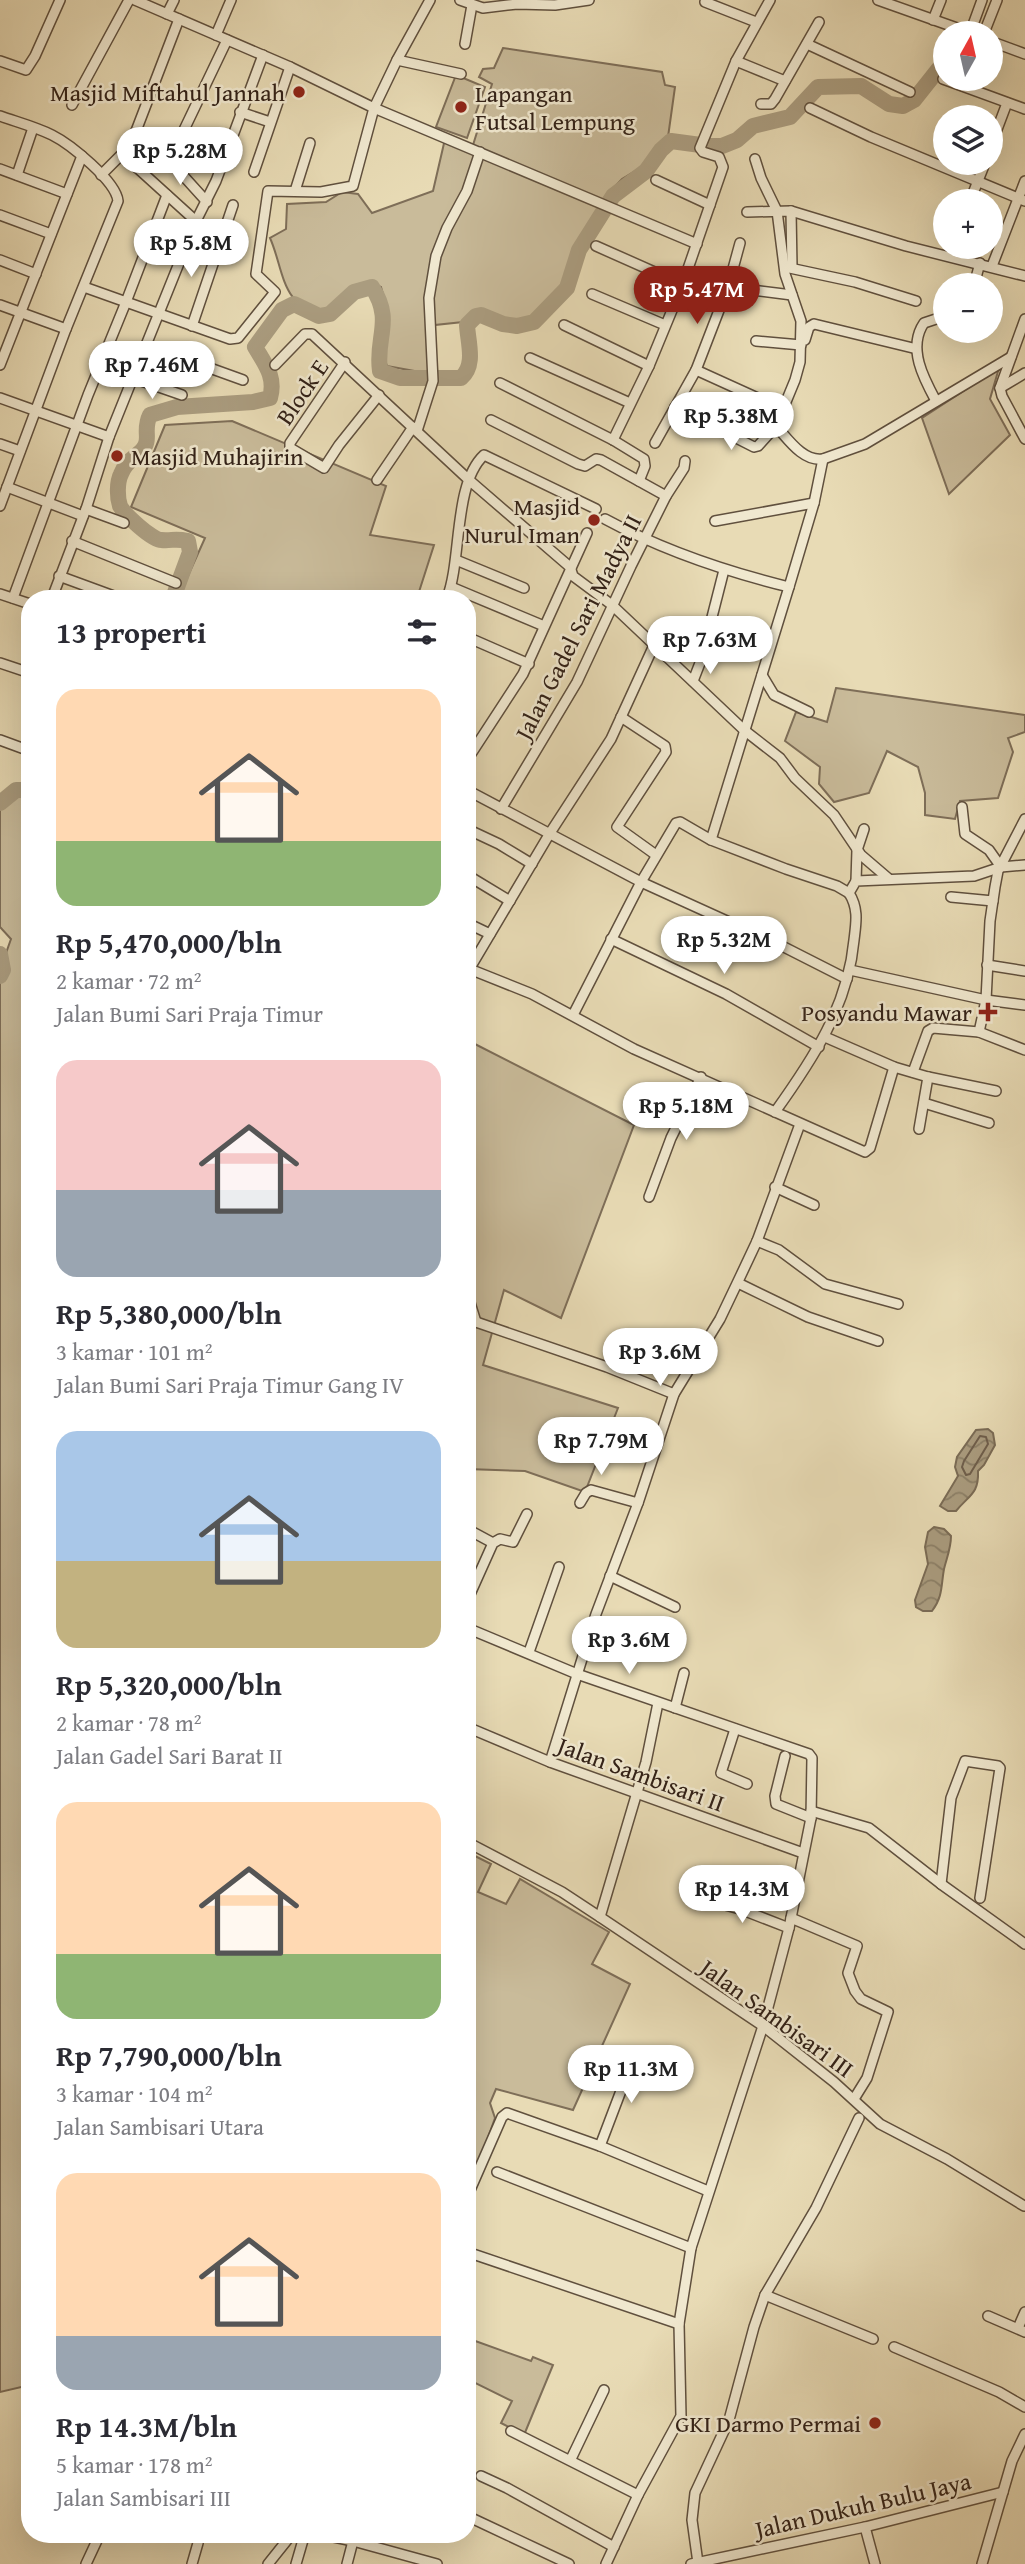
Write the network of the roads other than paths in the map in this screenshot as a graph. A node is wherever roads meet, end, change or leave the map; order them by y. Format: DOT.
graph roads {
  1 [pos="60,0"];
  2 [pos="129,0"];
  3 [pos="174,0"];
  4 [pos="231,0"];
  5 [pos="430,0"];
  6 [pos="460,0"];
  7 [pos="589,0"];
  8 [pos="770,0"];
  9 [pos="878,0"];
  10 [pos="941,0"];
  11 [pos="982,0"];
  12 [pos="997,0"];
  13 [pos="141,1"];
  14 [pos="705,2"];
  15 [pos="472,5"];
  16 [pos="167,14"];
  17 [pos="179,19"];
  18 [pos="933,20"];
  19 [pos="936,21"];
  20 [pos="974,21"];
  21 [pos="989,21"];
  22 [pos="756,22"];
  23 [pos="819,22"];
  24 [pos="216,34"];
  25 [pos="227,40"];
  26 [pos="465,44"];
  27 [pos="807,44"];
  28 [pos="1003,46"];
  29 [pos="1025,54"];
  30 [pos="263,55"];
  31 [pos="397,60"];
  32 [pos="0,61"];
  33 [pos="736,61"];
  34 [pos="290,66"];
  35 [pos="461,74"];
  36 [pos="785,81"];
  37 [pos="984,91"];
  38 [pos="909,92"];
  39 [pos="1007,103"];
  40 [pos="72,104"];
  41 [pos="761,104"];
  42 [pos="374,108"];
  43 [pos="810,108"];
  44 [pos="1025,110"];
  45 [pos="240,112"];
  46 [pos="1003,114"];
  47 [pos="0,116"];
  48 [pos="270,122"];
  49 [pos="33,128"];
  50 [pos="136,131"];
  51 [pos="183,132"];
  52 [pos="310,143"];
  53 [pos="480,152"];
  54 [pos="122,154"];
  55 [pos="82,156"];
  56 [pos="755,159"];
  57 [pos="0,169"];
  58 [pos="254,172"];
  59 [pos="17,175"];
  60 [pos="101,175"];
  61 [pos="981,175"];
  62 [pos="656,180"];
  63 [pos="1025,181"];
  64 [pos="978,182"];
  65 [pos="975,189"];
  66 [pos="295,191"];
  67 [pos="67,194"];
  68 [pos="167,195"];
  69 [pos="1022,199"];
  70 [pos="207,202"];
  71 [pos="233,205"];
  72 [pos="710,205"];
  73 [pos="784,211"];
  74 [pos="747,212"];
  75 [pos="0,215"];
  76 [pos="196,221"];
  77 [pos="51,234"];
  78 [pos="219,242"];
  79 [pos="740,243"];
  80 [pos="697,244"];
  81 [pos="596,246"];
  82 [pos="933,250"];
  83 [pos="969,259"];
  84 [pos="0,260"];
  85 [pos="980,263"];
  86 [pos="992,266"];
  87 [pos="788,267"];
  88 [pos="977,273"];
  89 [pos="36,274"];
  90 [pos="1025,276"];
  91 [pos="682,286"];
  92 [pos="84,287"];
  93 [pos="728,287"];
  94 [pos="592,294"];
  95 [pos="792,295"];
  96 [pos="916,301"];
  97 [pos="127,302"];
  98 [pos="722,302"];
  99 [pos="0,305"];
  100 [pos="21,312"];
  101 [pos="161,314"];
  102 [pos="1025,319"];
  103 [pos="933,320"];
  104 [pos="564,325"];
  105 [pos="665,325"];
  106 [pos="192,326"];
  107 [pos="66,329"];
  108 [pos="756,341"];
  109 [pos="146,345"];
  110 [pos="802,348"];
  111 [pos="914,348"];
  112 [pos="2,354"];
  113 [pos="1011,357"];
  114 [pos="530,358"];
  115 [pos="345,362"];
  116 [pos="0,365"];
  117 [pos="275,365"];
  118 [pos="649,366"];
  119 [pos="696,370"];
  120 [pos="1025,373"];
  121 [pos="133,378"];
  122 [pos="243,380"];
  123 [pos="500,383"];
  124 [pos="1000,388"];
  125 [pos="182,395"];
  126 [pos="379,395"];
  127 [pos="0,398"];
  128 [pos="936,401"];
  129 [pos="630,403"];
  130 [pos="676,407"];
  131 [pos="783,410"];
  132 [pos="36,411"];
  133 [pos="491,420"];
  134 [pos="77,426"];
  135 [pos="776,426"];
  136 [pos="415,429"];
  137 [pos="109,437"];
  138 [pos="1025,439"];
  139 [pos="613,440"];
  140 [pos="655,443"];
  141 [pos="0,444"];
  142 [pos="20,452"];
  143 [pos="823,459"];
  144 [pos="685,461"];
  145 [pos="377,480"];
  146 [pos="469,480"];
  147 [pos="639,481"];
  148 [pos="7,487"];
  149 [pos="666,496"];
  150 [pos="49,502"];
  151 [pos="814,503"];
  152 [pos="0,506"];
  153 [pos="596,509"];
  154 [pos="85,512"];
  155 [pos="605,519"];
  156 [pos="715,521"];
  157 [pos="124,523"];
  158 [pos="587,534"];
  159 [pos="644,540"];
  160 [pos="72,541"];
  161 [pos="456,560"];
  162 [pos="570,567"];
  163 [pos="724,570"];
  164 [pos="59,576"];
  165 [pos="176,583"];
  166 [pos="451,587"];
  167 [pos="789,587"];
  168 [pos="524,588"];
  169 [pos="54,590"];
  170 [pos="97,590"];
  171 [pos="450,590"];
  172 [pos="458,590"];
  173 [pos="0,594"];
  174 [pos="476,597"];
  175 [pos="13,598"];
  176 [pos="21,601"];
  177 [pos="612,605"];
  178 [pos="711,621"];
  179 [pos="544,625"];
  180 [pos="476,641"];
  181 [pos="655,643"];
  182 [pos="0,663"];
  183 [pos="700,663"];
  184 [pos="529,664"];
  185 [pos="21,670"];
  186 [pos="762,675"];
  187 [pos="693,681"];
  188 [pos="809,712"];
  189 [pos="621,717"];
  190 [pos="744,730"];
  191 [pos="1,744"];
  192 [pos="476,746"];
  193 [pos="21,749"];
  194 [pos="476,795"];
  195 [pos="962,807"];
  196 [pos="501,808"];
  197 [pos="1025,819"];
  198 [pos="864,829"];
  199 [pos="476,833"];
  200 [pos="550,833"];
  201 [pos="711,841"];
  202 [pos="857,850"];
  203 [pos="656,855"];
  204 [pos="532,864"];
  205 [pos="1025,865"];
  206 [pos="1001,867"];
  207 [pos="889,879"];
  208 [pos="476,880"];
  209 [pos="856,881"];
  210 [pos="641,882"];
  211 [pos="849,893"];
  212 [pos="951,897"];
  213 [pos="510,901"];
  214 [pos="993,901"];
  215 [pos="476,927"];
  216 [pos="490,934"];
  217 [pos="611,939"];
  218 [pos="476,956"];
  219 [pos="987,965"];
  220 [pos="476,971"];
  221 [pos="1025,971"];
  222 [pos="849,974"];
  223 [pos="986,1000"];
  224 [pos="1025,1005"];
  225 [pos="573,1015"];
  226 [pos="979,1032"];
  227 [pos="825,1037"];
  228 [pos="819,1047"];
  229 [pos="1025,1050"];
  230 [pos="894,1067"];
  231 [pos="913,1072"];
  232 [pos="701,1077"];
  233 [pos="928,1077"];
  234 [pos="996,1091"];
  235 [pos="924,1102"];
  236 [pos="775,1111"];
  237 [pos="989,1123"];
  238 [pos="800,1124"];
  239 [pos="919,1129"];
  240 [pos="775,1187"];
  241 [pos="649,1197"];
  242 [pos="814,1206"];
  243 [pos="757,1241"];
  244 [pos="737,1283"];
  245 [pos="898,1304"];
  246 [pos="476,1323"];
  247 [pos="878,1341"];
  248 [pos="674,1394"];
  249 [pos="580,1503"];
  250 [pos="638,1503"];
  251 [pos="527,1514"];
  252 [pos="476,1534"];
  253 [pos="493,1543"];
  254 [pos="559,1567"];
  255 [pos="610,1576"];
  256 [pos="476,1581"];
  257 [pos="675,1607"];
  258 [pos="476,1632"];
  259 [pos="529,1653"];
  260 [pos="577,1674"];
  261 [pos="684,1674"];
  262 [pos="658,1703"];
  263 [pos="675,1708"];
  264 [pos="736,1729"];
  265 [pos="476,1731"];
  266 [pos="785,1756"];
  267 [pos="550,1762"];
  268 [pos="747,1784"];
  269 [pos="636,1794"];
  270 [pos="811,1815"];
  271 [pos="476,1847"];
  272 [pos="803,1853"];
  273 [pos="941,1884"];
  274 [pos="980,1898"];
  275 [pos="703,1899"];
  276 [pos="600,1917"];
  277 [pos="790,1923"];
  278 [pos="1025,1944"];
  279 [pos="763,2026"];
  280 [pos="635,2054"];
  281 [pos="853,2099"];
  282 [pos="859,2118"];
  283 [pos="600,2146"];
  284 [pos="497,2172"];
  285 [pos="476,2176"];
  286 [pos="708,2191"];
  287 [pos="1024,2206"];
  288 [pos="691,2248"];
  289 [pos="476,2255"];
  290 [pos="765,2295"];
  291 [pos="1025,2312"];
  292 [pos="988,2316"];
  293 [pos="679,2324"];
  294 [pos="1021,2330"];
  295 [pos="873,2339"];
  296 [pos="894,2347"];
  297 [pos="604,2390"];
  298 [pos="1025,2407"];
  299 [pos="511,2431"];
  300 [pos="1025,2436"];
  301 [pos="571,2459"];
  302 [pos="481,2476"];
  303 [pos="1003,2492"];
  304 [pos="638,2495"];
  305 [pos="476,2520"];
  306 [pos="865,2527"];
  307 [pos="96,2543"];
  308 [pos="198,2543"];
  309 [pos="284,2543"];
  310 [pos="302,2543"];
  311 [pos="352,2543"];
  312 [pos="359,2543"];
  313 [pos="614,2547"];
  314 [pos="412,2560"];
  315 [pos="714,2562"];
  316 [pos="565,2563"];
  317 [pos="695,2563"];
  318 [pos="86,2564"];
  319 [pos="192,2564"];
  320 [pos="268,2564"];
  321 [pos="296,2564"];
  322 [pos="347,2564"];
  323 [pos="437,2564"];
  324 [pos="606,2564"];
  325 [pos="875,2564"];
  326 [pos="982,2564"];
  1 -- 32 [label="street"];
  2 -- 40 [label="street"];
  3 -- 16 [label="street"];
  4 -- 24 [label="street"];
  5 -- 31 [label="street"];
  6 -- 15 [label="street"];
  7 -- 15 [label="street"];
  8 -- 22 [label="street"];
  9 -- 18 [label="street"];
  10 -- 18 [label="street"];
  11 -- 20 [label="street"];
  12 -- 21 [label="street"];
  13 -- 16 [label="street"];
  14 -- 22 [label="street"];
  15 -- 26 [label="street"];
  16 -- 17 [label="street"];
  17 -- 24 [label="street"];
  17 -- 50 [label="street"];
  18 -- 19 [label="street"];
  22 -- 33 [label="street"];
  23 -- 27 [label="street"];
  24 -- 25 [label="street"];
  25 -- 30 [label="street"];
  25 -- 51 [label="street"];
  27 -- 36 [label="street"];
  27 -- 38 [label="street"];
  28 -- 29 [label="street"];
  30 -- 34 [label="street"];
  30 -- 45 [label="street"];
  31 -- 35 [label="street"];
  31 -- 42 [label="street"];
  33 -- 36 [label="street"];
  33 -- 72 [label="street"];
  34 -- 42 [label="street"];
  34 -- 48 [label="street"];
  36 -- 41 [label="street"];
  37 -- 39 [label="street"];
  39 -- 44 [label="street"];
  39 -- 46 [label="street"];
  42 -- 53 [label="street"];
  42 -- 66 [label="street"];
  43 -- 64 [label="street"];
  45 -- 48 [label="street"];
  45 -- 70 [label="street"];
  47 -- 49 [label="street"];
  48 -- 58 [label="street"];
  49 -- 55 [label="street"];
  49 -- 59 [label="street"];
  50 -- 54 [label="street"];
  50 -- 70 [label="street"];
  52 -- 66 [label="street"];
  53 -- 80 [label="street"];
  53 -- 136 [label="street"];
  54 -- 60 [label="street"];
  54 -- 68 [label="street"];
  55 -- 60 [label="street"];
  55 -- 67 [label="street"];
  56 -- 73 [label="street"];
  57 -- 59 [label="street"];
  59 -- 67 [label="street"];
  60 -- 92 [label="street"];
  61 -- 64 [label="street"];
  62 -- 72 [label="street"];
  63 -- 69 [label="street"];
  64 -- 65 [label="street"];
  64 -- 69 [label="street"];
  66 -- 106 [label="street"];
  67 -- 77 [label="street"];
  68 -- 76 [label="street"];
  68 -- 97 [label="street"];
  69 -- 86 [label="street"];
  70 -- 76 [label="street"];
  71 -- 78 [label="street"];
  72 -- 80 [label="street"];
  73 -- 74 [label="street"];
  73 -- 82 [label="street"];
  73 -- 87 [label="street"];
  75 -- 77 [label="street"];
  76 -- 78 [label="street"];
  76 -- 101 [label="street"];
  77 -- 89 [label="street"];
  78 -- 106 [label="street"];
  79 -- 93 [label="street"];
  80 -- 91 [label="street"];
  81 -- 91 [label="street"];
  83 -- 85 [label="street"];
  84 -- 89 [label="street"];
  85 -- 86 [label="street"];
  85 -- 88 [label="street"];
  86 -- 90 [label="street"];
  87 -- 95 [label="street"];
  87 -- 96 [label="street"];
  89 -- 100 [label="street"];
  91 -- 98 [label="street"];
  91 -- 105 [label="street"];
  92 -- 97 [label="street"];
  92 -- 107 [label="street"];
  93 -- 95 [label="street"];
  93 -- 98 [label="street"];
  94 -- 105 [label="street"];
  95 -- 110 [label="street"];
  97 -- 101 [label="street"];
  97 -- 134 [label="street"];
  98 -- 119 [label="street"];
  99 -- 100 [label="street"];
  100 -- 107 [label="street"];
  100 -- 112 [label="street"];
  101 -- 106 [label="street"];
  101 -- 109 [label="street"];
  102 -- 113 [label="street"];
  103 -- 128 [label="street"];
  104 -- 118 [label="street"];
  105 -- 118 [label="street"];
  107 -- 132 [label="street"];
  108 -- 110 [label="street"];
  109 -- 121 [label="street"];
  109 -- 122 [label="street"];
  110 -- 111 [label="street"];
  110 -- 131 [label="street"];
  112 -- 116 [label="street"];
  113 -- 124 [label="street"];
  113 -- 128 [label="street"];
  114 -- 129 [label="street"];
  115 -- 117 [label="street"];
  115 -- 126 [label="street"];
  115 -- 126 [label="street, Block E"];
  118 -- 129 [label="street"];
  119 -- 130 [label="street"];
  119 -- 131 [label="street"];
  120 -- 124 [label="street"];
  121 -- 125 [label="street"];
  121 -- 137 [label="street"];
  123 -- 139 [label="street"];
  124 -- 138 [label="street"];
  126 -- 136 [label="street"];
  127 -- 132 [label="street"];
  128 -- 143 [label="street"];
  129 -- 139 [label="street"];
  130 -- 135 [label="street"];
  130 -- 140 [label="street"];
  131 -- 135 [label="street"];
  132 -- 134 [label="street"];
  132 -- 142 [label="street"];
  133 -- 147 [label="street"];
  134 -- 137 [label="street"];
  134 -- 150 [label="street"];
  135 -- 143 [label="street"];
  136 -- 145 [label="street"];
  136 -- 146 [label="street"];
  137 -- 154 [label="street"];
  139 -- 147 [label="street"];
  141 -- 142 [label="street"];
  142 -- 148 [label="street"];
  143 -- 151 [label="street"];
  144 -- 149 [label="street, Jalan Gadel Sari Madya II"];
  146 -- 153 [label="street"];
  146 -- 161 [label="street"];
  146 -- 162 [label="street"];
  147 -- 149 [label="street"];
  148 -- 150 [label="street"];
  148 -- 152 [label="street"];
  149 -- 159 [label="street, Jalan Gadel Sari Madya II"];
  150 -- 154 [label="street"];
  150 -- 175 [label="street"];
  151 -- 156 [label="street"];
  151 -- 167 [label="street"];
  154 -- 157 [label="street"];
  154 -- 160 [label="street"];
  155 -- 159 [label="street"];
  158 -- 162 [label="street"];
  159 -- 163 [label="street"];
  159 -- 177 [label="street, Jalan Gadel Sari Madya II"];
  160 -- 164 [label="street"];
  160 -- 165 [label="street"];
  161 -- 166 [label="street"];
  161 -- 168 [label="street"];
  162 -- 177 [label="street"];
  162 -- 179 [label="street"];
  163 -- 167 [label="street"];
  163 -- 178 [label="street"];
  164 -- 169 [label="street"];
  164 -- 170 [label="street"];
  166 -- 171 [label="street"];
  166 -- 172 [label="street"];
  167 -- 186 [label="street"];
  173 -- 175 [label="street"];
  174 -- 179 [label="street"];
  175 -- 176 [label="street"];
  177 -- 181 [label="street"];
  177 -- 196 [label="street, Jalan Gadel Sari Madya II"];
  179 -- 184 [label="street"];
  180 -- 184 [label="street"];
  181 -- 187 [label="street"];
  181 -- 189 [label="street"];
  182 -- 185 [label="street"];
  183 -- 187 [label="street"];
  184 -- 192 [label="street"];
  186 -- 188 [label="street"];
  186 -- 190 [label="street"];
  187 -- 190 [label="street"];
  189 -- 200 [label="street"];
  189 -- 203 [label="street"];
  190 -- 201 [label="street"];
  190 -- 202 [label="street"];
  191 -- 193 [label="street"];
  194 -- 196 [label="street"];
  195 -- 206 [label="street"];
  196 -- 200 [label="street"];
  197 -- 206 [label="street"];
  198 -- 202 [label="street"];
  199 -- 204 [label="street"];
  200 -- 204 [label="street"];
  200 -- 210 [label="street"];
  201 -- 203 [label="street"];
  201 -- 211 [label="street"];
  202 -- 207 [label="street"];
  202 -- 209 [label="street"];
  203 -- 210 [label="street"];
  204 -- 213 [label="street"];
  205 -- 206 [label="street"];
  206 -- 207 [label="street"];
  206 -- 214 [label="street"];
  207 -- 209 [label="street"];
  208 -- 213 [label="street"];
  209 -- 211 [label="street"];
  210 -- 217 [label="street"];
  210 -- 222 [label="street"];
  211 -- 222 [label="street"];
  212 -- 214 [label="street"];
  213 -- 216 [label="street"];
  214 -- 219 [label="street"];
  215 -- 216 [label="street"];
  216 -- 218 [label="street"];
  217 -- 225 [label="street"];
  217 -- 228 [label="street"];
  219 -- 221 [label="street"];
  219 -- 223 [label="street"];
  220 -- 225 [label="street"];
  222 -- 223 [label="street"];
  222 -- 227 [label="street"];
  223 -- 224 [label="street"];
  223 -- 226 [label="street"];
  225 -- 232 [label="street"];
  226 -- 229 [label="street"];
  226 -- 231 [label="street"];
  227 -- 228 [label="street"];
  227 -- 230 [label="street"];
  228 -- 236 [label="street"];
  230 -- 231 [label="street"];
  230 -- 238 [label="street"];
  231 -- 233 [label="street"];
  232 -- 236 [label="street"];
  232 -- 241 [label="street"];
  233 -- 234 [label="street"];
  233 -- 235 [label="street"];
  235 -- 237 [label="street"];
  235 -- 239 [label="street"];
  236 -- 238 [label="street"];
  238 -- 240 [label="street"];
  240 -- 242 [label="street"];
  240 -- 243 [label="street"];
  243 -- 244 [label="street"];
  243 -- 245 [label="street"];
  244 -- 247 [label="street"];
  244 -- 248 [label="street"];
  246 -- 248 [label="street"];
  248 -- 250 [label="street"];
  249 -- 250 [label="street"];
  250 -- 255 [label="street"];
  251 -- 253 [label="street"];
  252 -- 253 [label="street"];
  253 -- 256 [label="street"];
  254 -- 259 [label="street"];
  255 -- 257 [label="street"];
  255 -- 260 [label="street"];
  258 -- 259 [label="street"];
  259 -- 260 [label="street"];
  260 -- 262 [label="street"];
  260 -- 267 [label="street"];
  261 -- 263 [label="street"];
  262 -- 263 [label="street"];
  262 -- 269 [label="street"];
  263 -- 264 [label="street"];
  264 -- 268 [label="street"];
  264 -- 270 [label="street"];
  265 -- 267 [label="street, Jalan Sambisari II"];
  266 -- 270 [label="street"];
  267 -- 269 [label="street, Jalan Sambisari II"];
  269 -- 272 [label="street, Jalan Sambisari II"];
  269 -- 276 [label="street"];
  270 -- 272 [label="street"];
  270 -- 273 [label="street"];
  271 -- 276 [label="street, Jalan Sambisari III"];
  272 -- 277 [label="street"];
  273 -- 274 [label="street"];
  273 -- 278 [label="street"];
  275 -- 277 [label="street"];
  276 -- 279 [label="street, Jalan Sambisari III"];
  277 -- 279 [label="street"];
  277 -- 281 [label="street"];
  279 -- 281 [label="street, Jalan Sambisari III"];
  279 -- 286 [label="street"];
  280 -- 283 [label="street"];
  281 -- 287 [label="street, Jalan Sambisari III"];
  282 -- 290 [label="street"];
  283 -- 285 [label="street"];
  283 -- 286 [label="street"];
  284 -- 288 [label="street"];
  286 -- 288 [label="street"];
  288 -- 293 [label="street"];
  289 -- 293 [label="street"];
  290 -- 295 [label="street"];
  290 -- 317 [label="street"];
  291 -- 294 [label="street"];
  292 -- 294 [label="street"];
  293 -- 304 [label="street"];
  296 -- 298 [label="street"];
  297 -- 301 [label="street"];
  299 -- 301 [label="street"];
  300 -- 303 [label="street"];
  301 -- 304 [label="street"];
  302 -- 313 [label="street"];
  303 -- 306 [label="street, Jalan Dukuh Bulu Jaya"];
  303 -- 326 [label="street"];
  304 -- 313 [label="street"];
  305 -- 316 [label="street"];
  306 -- 315 [label="street, Jalan Dukuh Bulu Jaya"];
  306 -- 325 [label="street"];
  307 -- 318 [label="street"];
  308 -- 319 [label="street"];
  309 -- 320 [label="street"];
  310 -- 321 [label="street"];
  311 -- 322 [label="street"];
  312 -- 314 [label="street"];
  313 -- 324 [label="street"];
  314 -- 323 [label="street"];
  315 -- 317 [label="street, Jalan Dukuh Bulu Jaya"];
}
